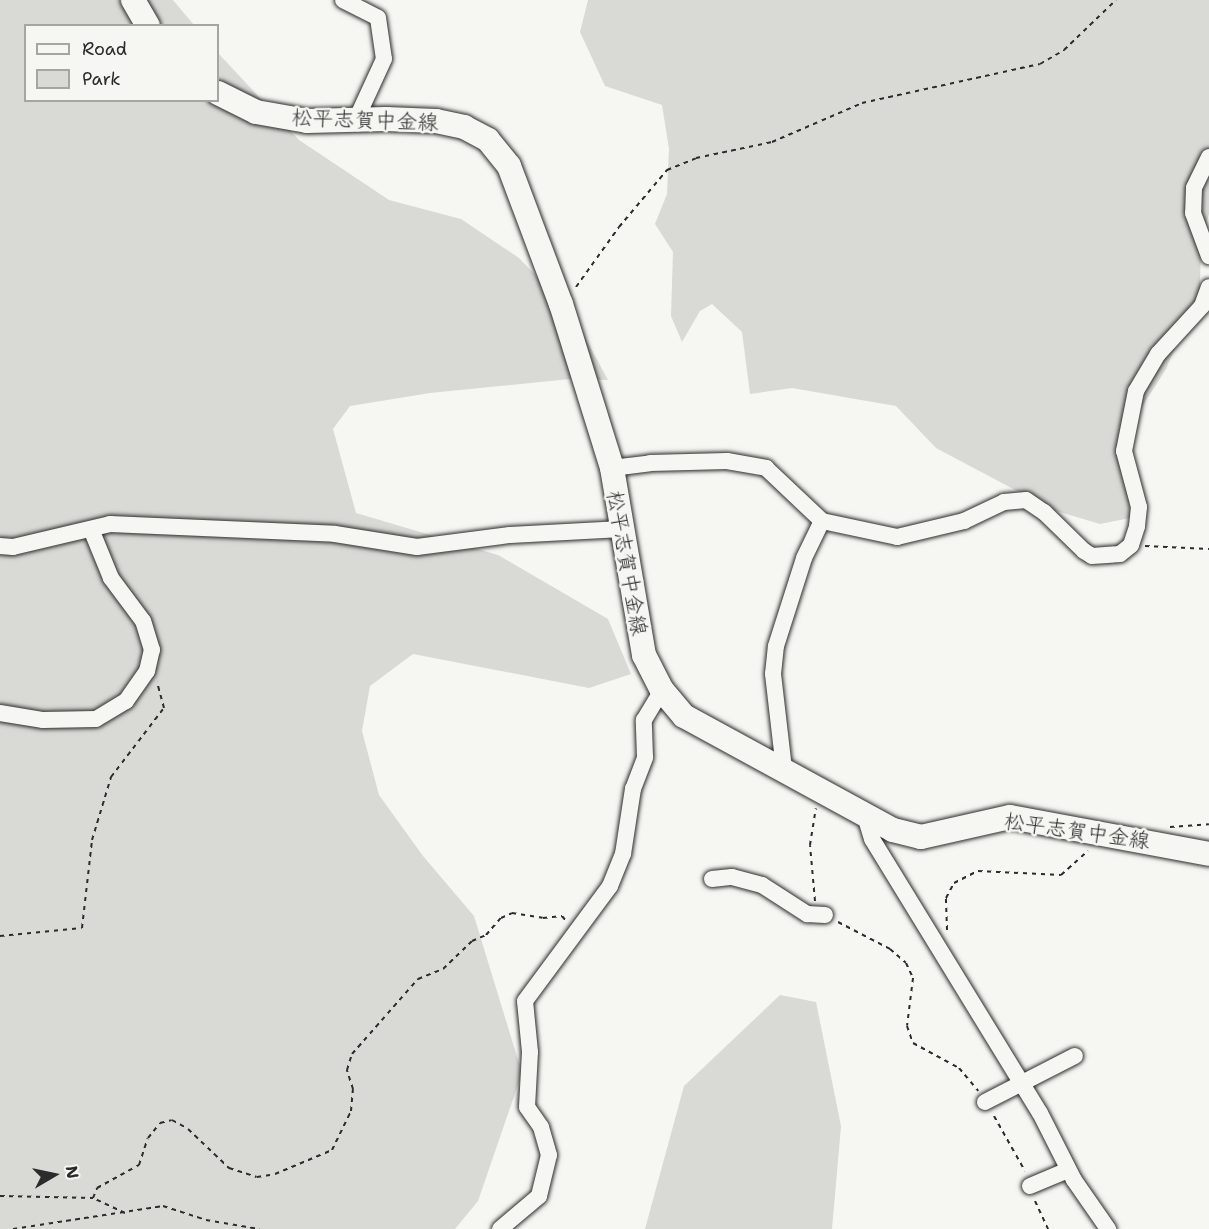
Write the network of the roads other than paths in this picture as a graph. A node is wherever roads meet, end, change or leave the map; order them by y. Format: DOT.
graph roads {
  1 [pos="133,0"];
  2 [pos="343,0"];
  3 [pos="147,24"];
  4 [pos="219,94"];
  5 [pos="356,120"];
  6 [pos="1209,157"];
  7 [pos="1209,256"];
  8 [pos="1209,287"];
  9 [pos="612,468"];
  10 [pos="822,521"];
  11 [pos="91,529"];
  12 [pos="622,529"];
  13 [pos="0,546"];
  14 [pos="662,690"];
  15 [pos="0,713"];
  16 [pos="784,769"];
  17 [pos="865,816"];
  18 [pos="1209,854"];
  19 [pos="712,879"];
  20 [pos="825,915"];
  21 [pos="1076,1056"];
  22 [pos="1021,1082"];
  23 [pos="985,1102"];
  24 [pos="1068,1170"];
  25 [pos="1030,1186"];
  26 [pos="500,1229"];
  27 [pos="1108,1229"];
  1 -- 3 [label="main road"];
  2 -- 5 [label="street"];
  4 -- 5 [label="main road, 松平志賀中金線"];
  5 -- 9 [label="main road, 松平志賀中金線"];
  6 -- 7 [label="street"];
  8 -- 10 [label="street"];
  9 -- 10 [label="street"];
  9 -- 12 [label="main road, 松平志賀中金線"];
  10 -- 16 [label="street"];
  11 -- 12 [label="street"];
  11 -- 13 [label="street"];
  11 -- 15 [label="street"];
  12 -- 14 [label="main road, 松平志賀中金線"];
  14 -- 16 [label="main road, 松平志賀中金線"];
  14 -- 26 [label="street"];
  16 -- 17 [label="main road, 松平志賀中金線"];
  17 -- 18 [label="main road, 松平志賀中金線"];
  17 -- 22 [label="street"];
  19 -- 20 [label="street"];
  21 -- 22 [label="street"];
  22 -- 23 [label="street"];
  22 -- 24 [label="street"];
  24 -- 25 [label="street"];
  24 -- 27 [label="street"];
}
